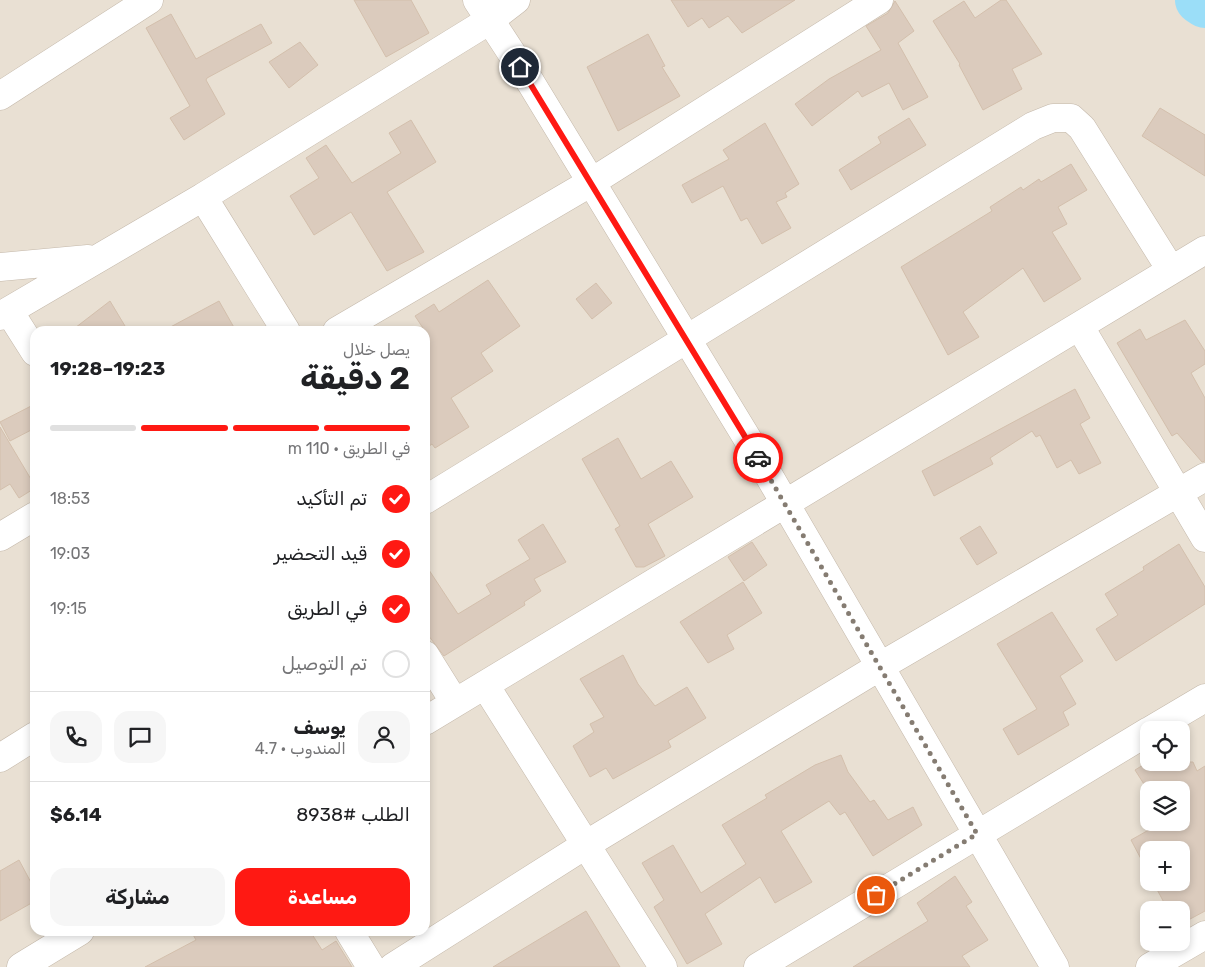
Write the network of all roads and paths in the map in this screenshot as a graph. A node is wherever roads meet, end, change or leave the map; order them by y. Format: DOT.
graph roads {
  1 [pos="149,0"];
  2 [pos="516,0"];
  3 [pos="880,0"];
  4 [pos="484,10"];
  5 [pos="0,96"];
  6 [pos="590,183"];
  7 [pos="203,197"];
  8 [pos="1205,250"];
  9 [pos="99,257"];
  10 [pos="0,267"];
  11 [pos="1171,270"];
  12 [pos="5,313"];
  13 [pos="283,326"];
  14 [pos="346,326"];
  15 [pos="1080,327"];
  16 [pos="687,341"];
  17 [pos="30,346"];
  18 [pos="1205,477"];
  19 [pos="1178,493"];
  20 [pos="430,497"];
  21 [pos="784,504"];
  22 [pos="30,519"];
  23 [pos="0,538"];
  24 [pos="1205,538"];
  25 [pos="430,663"];
  26 [pos="879,667"];
  27 [pos="485,684"];
  28 [pos="1205,698"];
  29 [pos="455,703"];
  30 [pos="430,718"];
  31 [pos="1167,721"];
  32 [pos="1140,737"];
  33 [pos="30,739"];
  34 [pos="0,758"];
  35 [pos="977,834"];
  36 [pos="587,844"];
  37 [pos="1205,935"];
  38 [pos="72,936"];
  39 [pos="353,936"];
  40 [pos="21,967"];
  41 [pos="371,967"];
  42 [pos="393,967"];
  43 [pos="663,967"];
  44 [pos="758,967"];
  45 [pos="1055,967"];
  46 [pos="1150,967"];
  1 -- 5 [label="street"];
  2 -- 4 [label="street"];
  3 -- 6 [label="street"];
  4 -- 6 [label="street"];
  4 -- 7 [label="street"];
  6 -- 14 [label="street"];
  6 -- 16 [label="street"];
  7 -- 9 [label="street"];
  7 -- 13 [label="street"];
  8 -- 11 [label="street"];
  9 -- 10 [label="street"];
  9 -- 12 [label="street"];
  11 -- 15 [label="street"];
  11 -- 16 [label="street"];
  12 -- 17 [label="street"];
  15 -- 19 [label="street"];
  15 -- 21 [label="street"];
  16 -- 20 [label="street"];
  16 -- 21 [label="street"];
  18 -- 19 [label="street"];
  19 -- 24 [label="street"];
  19 -- 26 [label="street"];
  21 -- 26 [label="street"];
  21 -- 27 [label="street"];
  22 -- 23 [label="street"];
  25 -- 29 [label="street"];
  26 -- 35 [label="street"];
  26 -- 36 [label="street"];
  27 -- 29 [label="street"];
  27 -- 36 [label="street"];
  28 -- 31 [label="street"];
  29 -- 30 [label="street"];
  32 -- 35 [label="street"];
  33 -- 34 [label="street"];
  35 -- 44 [label="street"];
  35 -- 45 [label="street"];
  36 -- 42 [label="street"];
  36 -- 43 [label="street"];
  37 -- 46 [label="street"];
  38 -- 40 [label="street"];
  39 -- 41 [label="street"];
}
